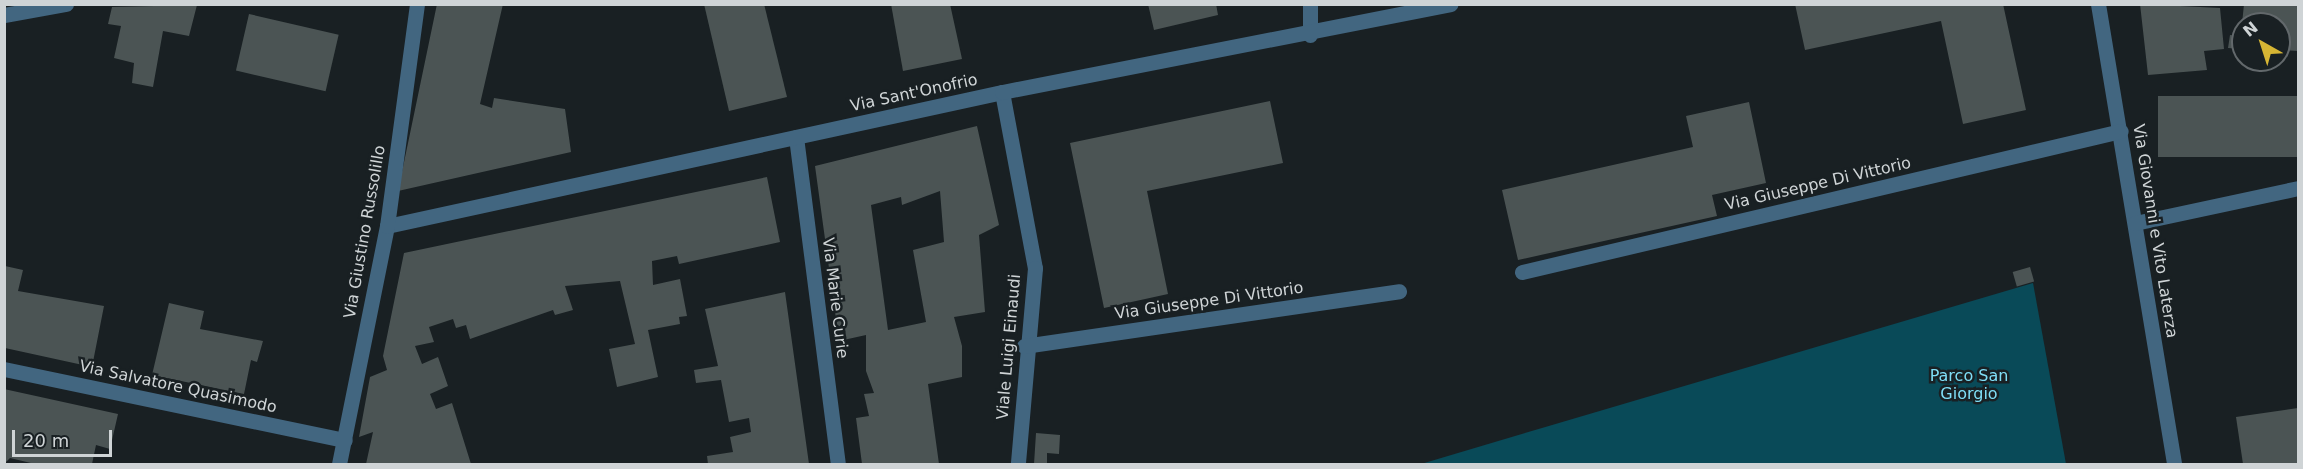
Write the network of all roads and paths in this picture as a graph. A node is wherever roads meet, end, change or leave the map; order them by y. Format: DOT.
graph roads {
  1 [pos="66,4"];
  2 [pos="417,4"];
  3 [pos="1310,4"];
  4 [pos="1450,4"];
  5 [pos="2098,4"];
  6 [pos="4,15"];
  7 [pos="1310,35"];
  8 [pos="1002,92"];
  9 [pos="2121,131"];
  10 [pos="796,137"];
  11 [pos="2298,188"];
  12 [pos="2135,223"];
  13 [pos="387,226"];
  14 [pos="1522,272"];
  15 [pos="1399,291"];
  16 [pos="1024,346"];
  17 [pos="4,369"];
  18 [pos="345,440"];
  19 [pos="339,465"];
  20 [pos="838,465"];
  21 [pos="1018,465"];
  22 [pos="2174,465"];
  1 -- 6 [label="street"];
  2 -- 13 [label="street, Via Giustino Russolillo"];
  3 -- 7 [label="street"];
  4 -- 7 [label="street, Via Sant'Onofrio"];
  5 -- 9 [label="street, Via Giovanni e Vito Laterza"];
  7 -- 8 [label="street, Via Sant'Onofrio"];
  8 -- 10 [label="street, Via Sant'Onofrio"];
  8 -- 16 [label="street, Viale Luigi Einaudi"];
  9 -- 12 [label="street, Via Giovanni e Vito Laterza"];
  9 -- 14 [label="street, Via Giuseppe Di Vittorio"];
  10 -- 13 [label="street, Via Sant'Onofrio"];
  10 -- 20 [label="street, Via Marie Curie"];
  11 -- 12 [label="street"];
  12 -- 22 [label="street, Via Giovanni e Vito Laterza"];
  13 -- 18 [label="street, Via Giustino Russolillo"];
  15 -- 16 [label="street, Via Giuseppe Di Vittorio"];
  16 -- 21 [label="street, Viale Luigi Einaudi"];
  17 -- 18 [label="street, Via Salvatore Quasimodo"];
  18 -- 19 [label="street, Via Giustino Russolillo"];
}
